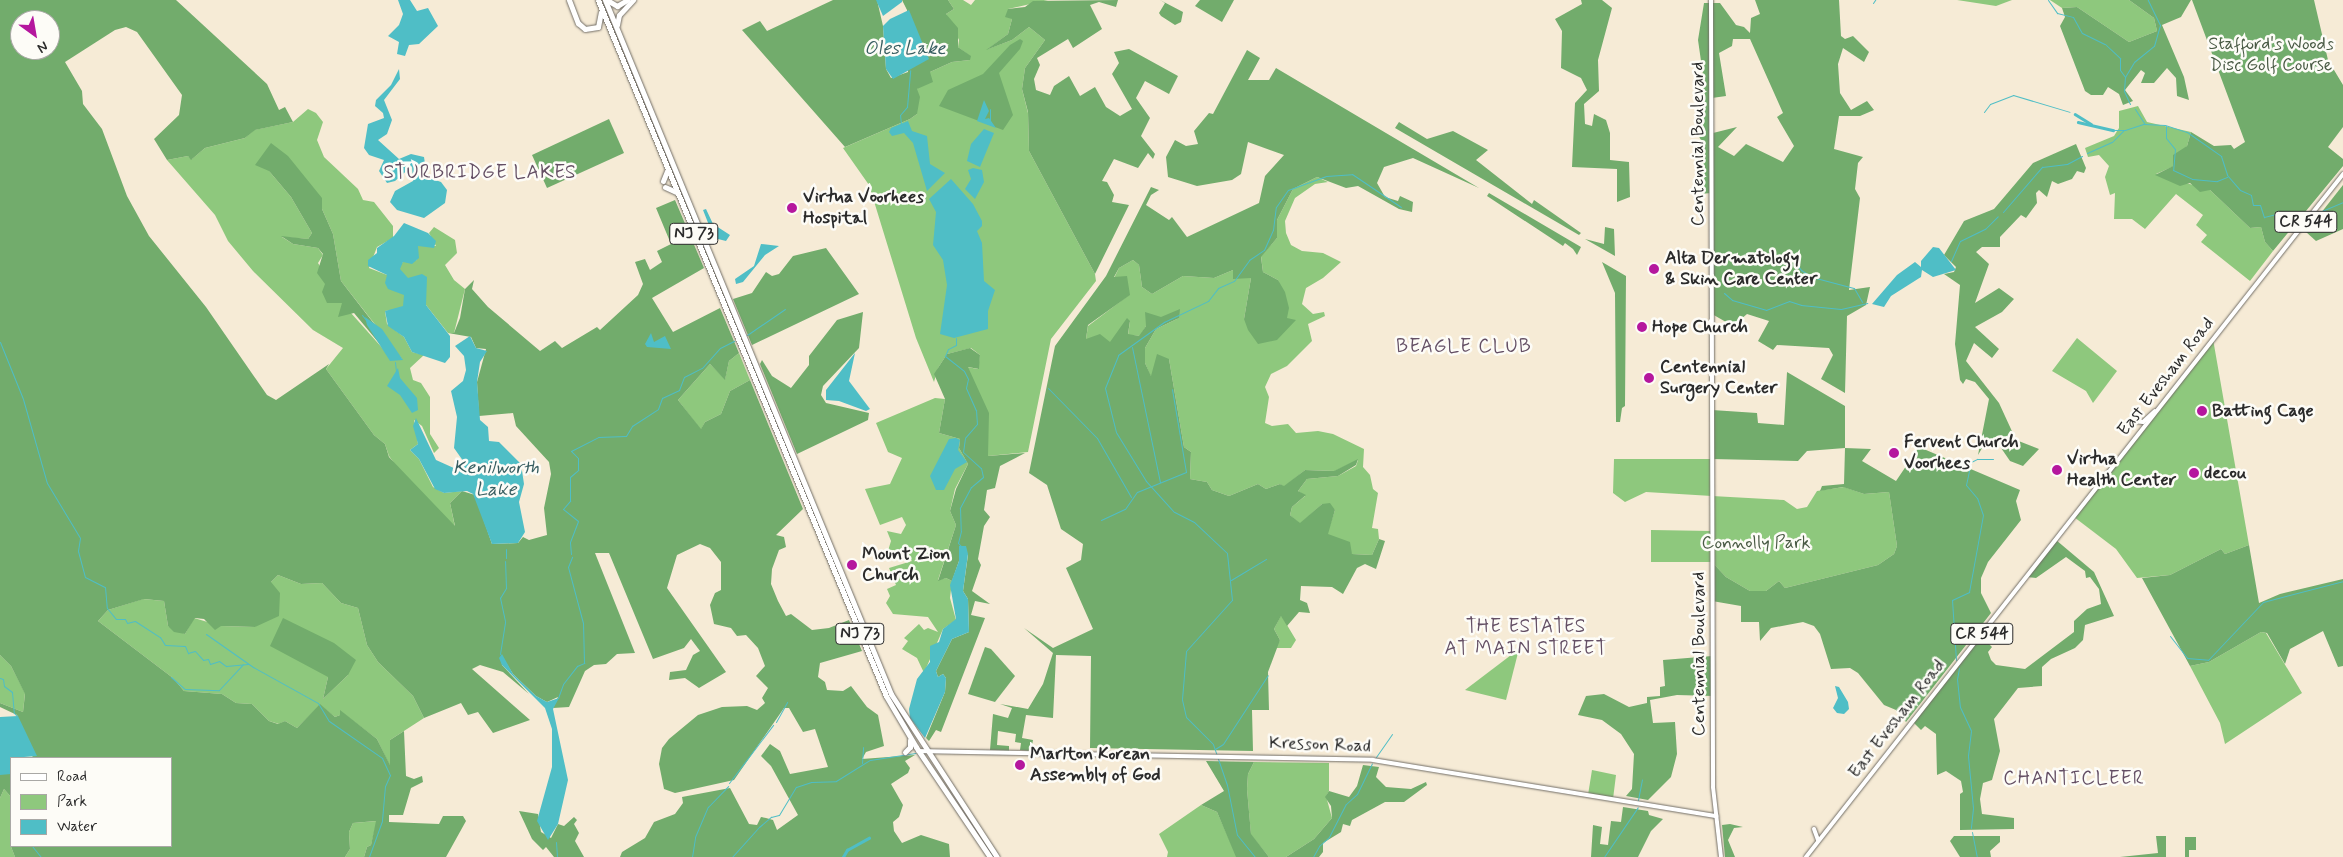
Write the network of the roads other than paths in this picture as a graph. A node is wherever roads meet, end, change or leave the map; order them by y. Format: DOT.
graph roads {
  1 [pos="569,0"];
  2 [pos="606,0"];
  3 [pos="627,0"];
  4 [pos="633,0"];
  5 [pos="1711,0"];
  6 [pos="599,2"];
  7 [pos="619,33"];
  8 [pos="666,168"];
  9 [pos="2343,174"];
  10 [pos="663,181"];
  11 [pos="666,187"];
  12 [pos="677,192"];
  13 [pos="2159,408"];
  14 [pos="2132,421"];
  15 [pos="910,737"];
  16 [pos="918,751"];
  17 [pos="905,752"];
  18 [pos="927,752"];
  19 [pos="941,752"];
  20 [pos="939,769"];
  21 [pos="1716,816"];
  22 [pos="1814,829"];
  23 [pos="1818,842"];
  24 [pos="990,857"];
  25 [pos="997,857"];
  26 [pos="1721,857"];
  27 [pos="1806,857"];
  1 -- 6 [label="highway"];
  2 -- 3 [label="highway"];
  2 -- 7 [label="highway, NJ 73"];
  4 -- 7 [label="highway"];
  5 -- 21 [label="main road, Centennial Boulevard"];
  6 -- 8 [label="highway, NJ 73"];
  7 -- 18 [label="highway, NJ 73"];
  8 -- 10 [label="highway"];
  8 -- 12 [label="highway, NJ 73"];
  9 -- 13 [label="main road, East Evesham Road / CR 544"];
  11 -- 12 [label="highway"];
  12 -- 15 [label="highway, NJ 73"];
  13 -- 14 [label="main road"];
  13 -- 23 [label="main road, East Evesham Road / CR 544"];
  15 -- 16 [label="highway, NJ 73"];
  15 -- 17 [label="highway"];
  16 -- 18 [label="main road, Kresson Road"];
  16 -- 24 [label="highway, NJ 73"];
  18 -- 19 [label="main road, Kresson Road"];
  18 -- 20 [label="highway, NJ 73"];
  19 -- 20 [label="main road"];
  19 -- 21 [label="main road, Kresson Road"];
  20 -- 25 [label="highway, NJ 73"];
  21 -- 26 [label="main road, Centennial Boulevard"];
  22 -- 23 [label="main road"];
  23 -- 27 [label="main road, East Evesham Road / CR 544"];
}
